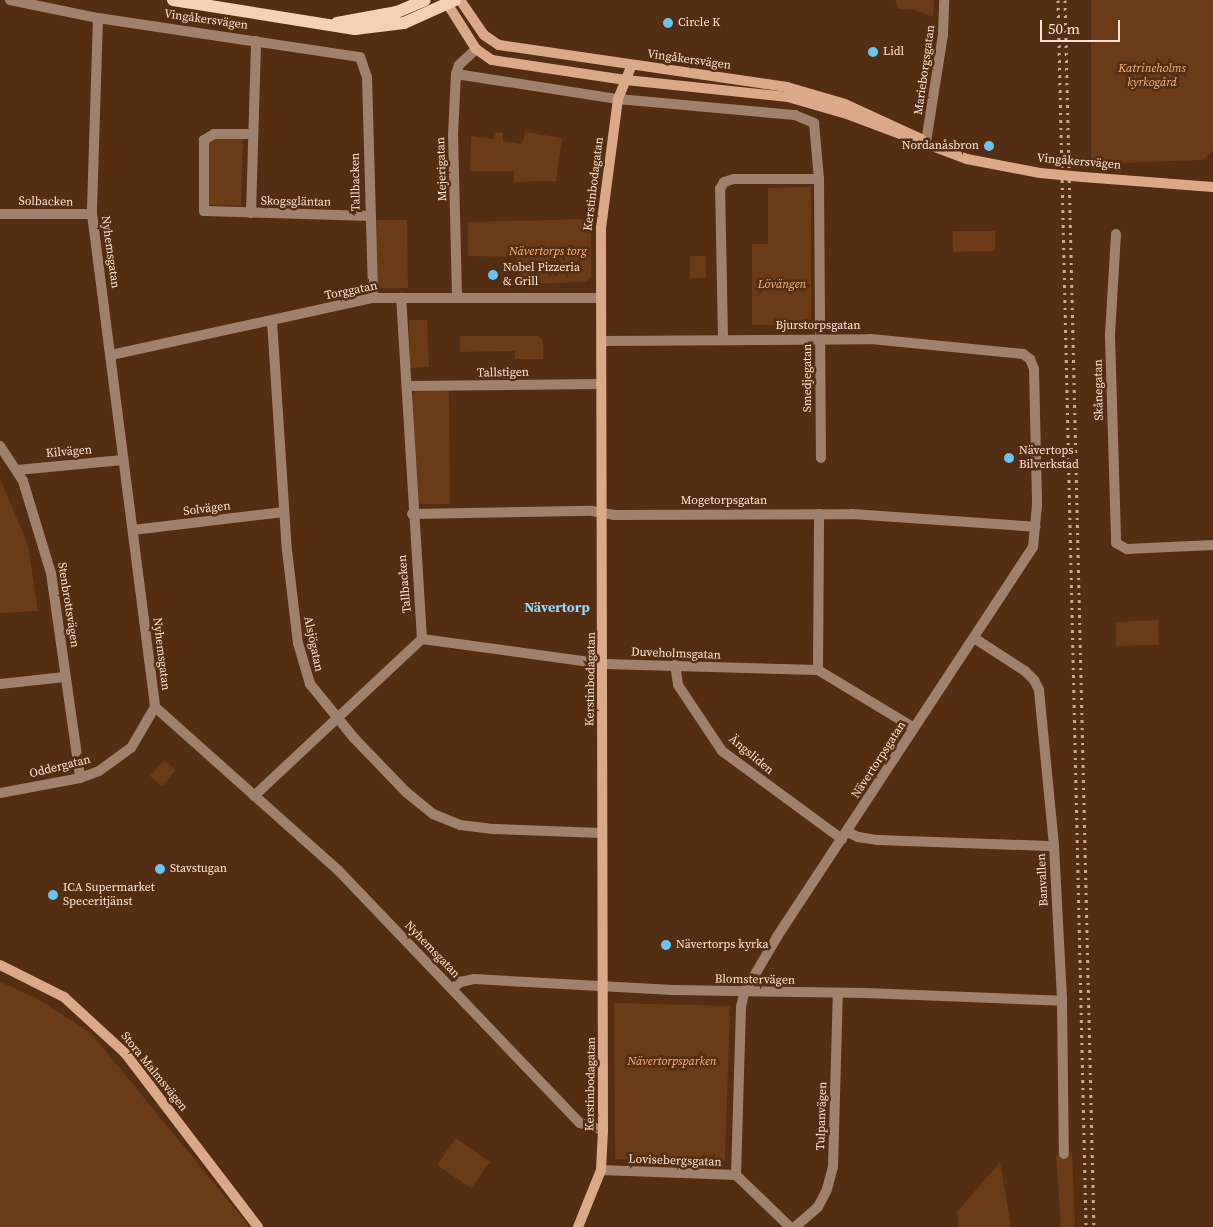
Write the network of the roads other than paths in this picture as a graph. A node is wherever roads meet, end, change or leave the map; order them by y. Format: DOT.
graph roads {
  1 [pos="10,0"];
  2 [pos="172,0"];
  3 [pos="425,0"];
  4 [pos="460,0"];
  5 [pos="944,0"];
  6 [pos="449,2"];
  7 [pos="98,18"];
  8 [pos="335,23"];
  9 [pos="488,39"];
  10 [pos="256,41"];
  11 [pos="476,49"];
  12 [pos="365,65"];
  13 [pos="631,66"];
  14 [pos="456,74"];
  15 [pos="626,80"];
  16 [pos="618,99"];
  17 [pos="252,134"];
  18 [pos="926,142"];
  19 [pos="819,178"];
  20 [pos="1213,181"];
  21 [pos="1175,183"];
  22 [pos="1213,187"];
  23 [pos="251,213"];
  24 [pos="0,214"];
  25 [pos="92,214"];
  26 [pos="370,216"];
  27 [pos="1116,234"];
  28 [pos="457,296"];
  29 [pos="373,298"];
  30 [pos="401,298"];
  31 [pos="601,298"];
  32 [pos="272,320"];
  33 [pos="723,339"];
  34 [pos="821,339"];
  35 [pos="604,341"];
  36 [pos="111,354"];
  37 [pos="1030,359"];
  38 [pos="600,384"];
  39 [pos="407,386"];
  40 [pos="0,446"];
  41 [pos="820,458"];
  42 [pos="123,460"];
  43 [pos="17,470"];
  44 [pos="284,512"];
  45 [pos="604,513"];
  46 [pos="412,514"];
  47 [pos="819,514"];
  48 [pos="1036,527"];
  49 [pos="133,530"];
  50 [pos="1213,545"];
  51 [pos="974,638"];
  52 [pos="422,639"];
  53 [pos="604,664"];
  54 [pos="675,665"];
  55 [pos="818,670"];
  56 [pos="65,678"];
  57 [pos="0,684"];
  58 [pos="155,707"];
  59 [pos="337,717"];
  60 [pos="914,728"];
  61 [pos="80,778"];
  62 [pos="0,793"];
  63 [pos="254,796"];
  64 [pos="600,833"];
  65 [pos="844,836"];
  66 [pos="1054,846"];
  67 [pos="0,965"];
  68 [pos="604,984"];
  69 [pos="452,989"];
  70 [pos="744,993"];
  71 [pos="838,993"];
  72 [pos="1062,1002"];
  73 [pos="603,1130"];
  74 [pos="1064,1154"];
  75 [pos="601,1170"];
  76 [pos="736,1175"];
  77 [pos="258,1227"];
  78 [pos="578,1227"];
  79 [pos="788,1227"];
  80 [pos="795,1227"];
  1 -- 7 [label="street, Vingåkersvägen"];
  2 -- 8 [label="main road, Vingåkersvägen"];
  3 -- 8 [label="main road, Vingåkersvägen"];
  4 -- 9 [label="street"];
  5 -- 18 [label="street, Marieborgsgatan"];
  6 -- 8 [label="main road, Vingåkersvägen"];
  6 -- 11 [label="street, Vingåkersvägen"];
  7 -- 10 [label="street, Vingåkersvägen"];
  7 -- 25 [label="street, Nyhemsgatan"];
  9 -- 11 [label="street"];
  9 -- 13 [label="street, Vingåkersvägen"];
  10 -- 12 [label="street, Vingåkersvägen"];
  10 -- 17 [label="street, Skogsgläntan"];
  11 -- 14 [label="street"];
  11 -- 15 [label="street, Vingåkersvägen"];
  12 -- 26 [label="street, Tallbacken"];
  13 -- 15 [label="street"];
  13 -- 18 [label="street, Vingåkersvägen"];
  14 -- 16 [label="street"];
  14 -- 28 [label="street, Mejerigatan"];
  15 -- 16 [label="street"];
  15 -- 18 [label="street, Vingåkersvägen"];
  16 -- 19 [label="street"];
  16 -- 31 [label="street, Kerstinbodagatan"];
  17 -- 23 [label="street, Skogsgläntan"];
  17 -- 23 [label="street, Skogsgläntan"];
  18 -- 21 [label="street, Vingåkersvägen, bridge"];
  19 -- 33 [label="street"];
  19 -- 34 [label="street, Smedjegatan"];
  20 -- 21 [label="street, Vingåkersvägen"];
  21 -- 22 [label="street, Vingåkersvägen"];
  23 -- 26 [label="street, Skogsgläntan"];
  24 -- 25 [label="street, Solbacken"];
  25 -- 36 [label="street, Nyhemsgatan"];
  26 -- 29 [label="street, Tallbacken"];
  27 -- 50 [label="street, Skånegatan"];
  28 -- 30 [label="street, Torggatan"];
  28 -- 31 [label="street, Torggatan"];
  29 -- 30 [label="street, Torggatan"];
  29 -- 32 [label="street, Torggatan"];
  30 -- 39 [label="street, Tallbacken"];
  31 -- 35 [label="street, Kerstinbodagatan"];
  32 -- 36 [label="street, Torggatan"];
  32 -- 44 [label="street, Alsjögatan"];
  33 -- 34 [label="street, Bjurstorpsgatan"];
  33 -- 35 [label="street, Bjurstorpsgatan"];
  34 -- 37 [label="street, Bjurstorpsgatan"];
  34 -- 41 [label="street, Smedjegatan"];
  35 -- 38 [label="street, Kerstinbodagatan"];
  36 -- 42 [label="street, Nyhemsgatan"];
  37 -- 48 [label="street, Nävertorpsgatan"];
  38 -- 39 [label="street, Tallstigen"];
  38 -- 45 [label="street, Kerstinbodagatan"];
  39 -- 46 [label="street, Tallbacken"];
  40 -- 43 [label="street, Stenbrottsvägen"];
  42 -- 43 [label="street, Kilvägen"];
  42 -- 49 [label="street, Nyhemsgatan"];
  43 -- 56 [label="street, Stenbrottsvägen"];
  44 -- 49 [label="street, Solvägen"];
  44 -- 59 [label="street, Alsjögatan"];
  45 -- 46 [label="street, Mogetorpsgatan"];
  45 -- 47 [label="street, Mogetorpsgatan"];
  45 -- 53 [label="street, Kerstinbodagatan"];
  46 -- 52 [label="street, Tallbacken"];
  47 -- 48 [label="street, Mogetorpsgatan"];
  47 -- 55 [label="street"];
  48 -- 51 [label="street, Nävertorpsgatan"];
  49 -- 58 [label="street, Nyhemsgatan"];
  51 -- 60 [label="street, Nävertorpsgatan"];
  51 -- 66 [label="street, Banvallen"];
  52 -- 53 [label="street, Duveholmsgatan"];
  52 -- 59 [label="street"];
  53 -- 54 [label="street, Duveholmsgatan"];
  53 -- 64 [label="street, Kerstinbodagatan"];
  54 -- 55 [label="street, Duveholmsgatan"];
  54 -- 65 [label="street, Ängsliden"];
  55 -- 60 [label="street, Duveholmsgatan"];
  56 -- 57 [label="street"];
  56 -- 61 [label="street, Stenbrottsvägen"];
  58 -- 61 [label="street, Oddergatan"];
  58 -- 63 [label="street, Nyhemsgatan"];
  59 -- 63 [label="street"];
  59 -- 64 [label="street, Alsjögatan"];
  60 -- 65 [label="street, Nävertorpsgatan"];
  61 -- 62 [label="street, Oddergatan"];
  63 -- 69 [label="street, Nyhemsgatan"];
  64 -- 68 [label="street, Kerstinbodagatan"];
  65 -- 66 [label="street, Ängsliden"];
  65 -- 70 [label="street, Nävertorpsgatan"];
  66 -- 72 [label="street, Banvallen"];
  67 -- 77 [label="street, Stora Malmsvägen"];
  68 -- 69 [label="street, Blomstervägen"];
  68 -- 70 [label="street, Blomstervägen"];
  68 -- 73 [label="street, Kerstinbodagatan"];
  69 -- 73 [label="street, Nyhemsgatan"];
  70 -- 71 [label="street, Blomstervägen"];
  70 -- 76 [label="street, Nävertorpsgatan"];
  71 -- 72 [label="street, Blomstervägen"];
  71 -- 80 [label="street, Tulpanvägen"];
  72 -- 74 [label="street, Banvallen"];
  73 -- 75 [label="street, Kerstinbodagatan"];
  75 -- 76 [label="street, Lovisebergsgatan"];
  75 -- 78 [label="street, Kerstinbodagatan"];
  76 -- 79 [label="street, Lovisebergsgatan"];
}
